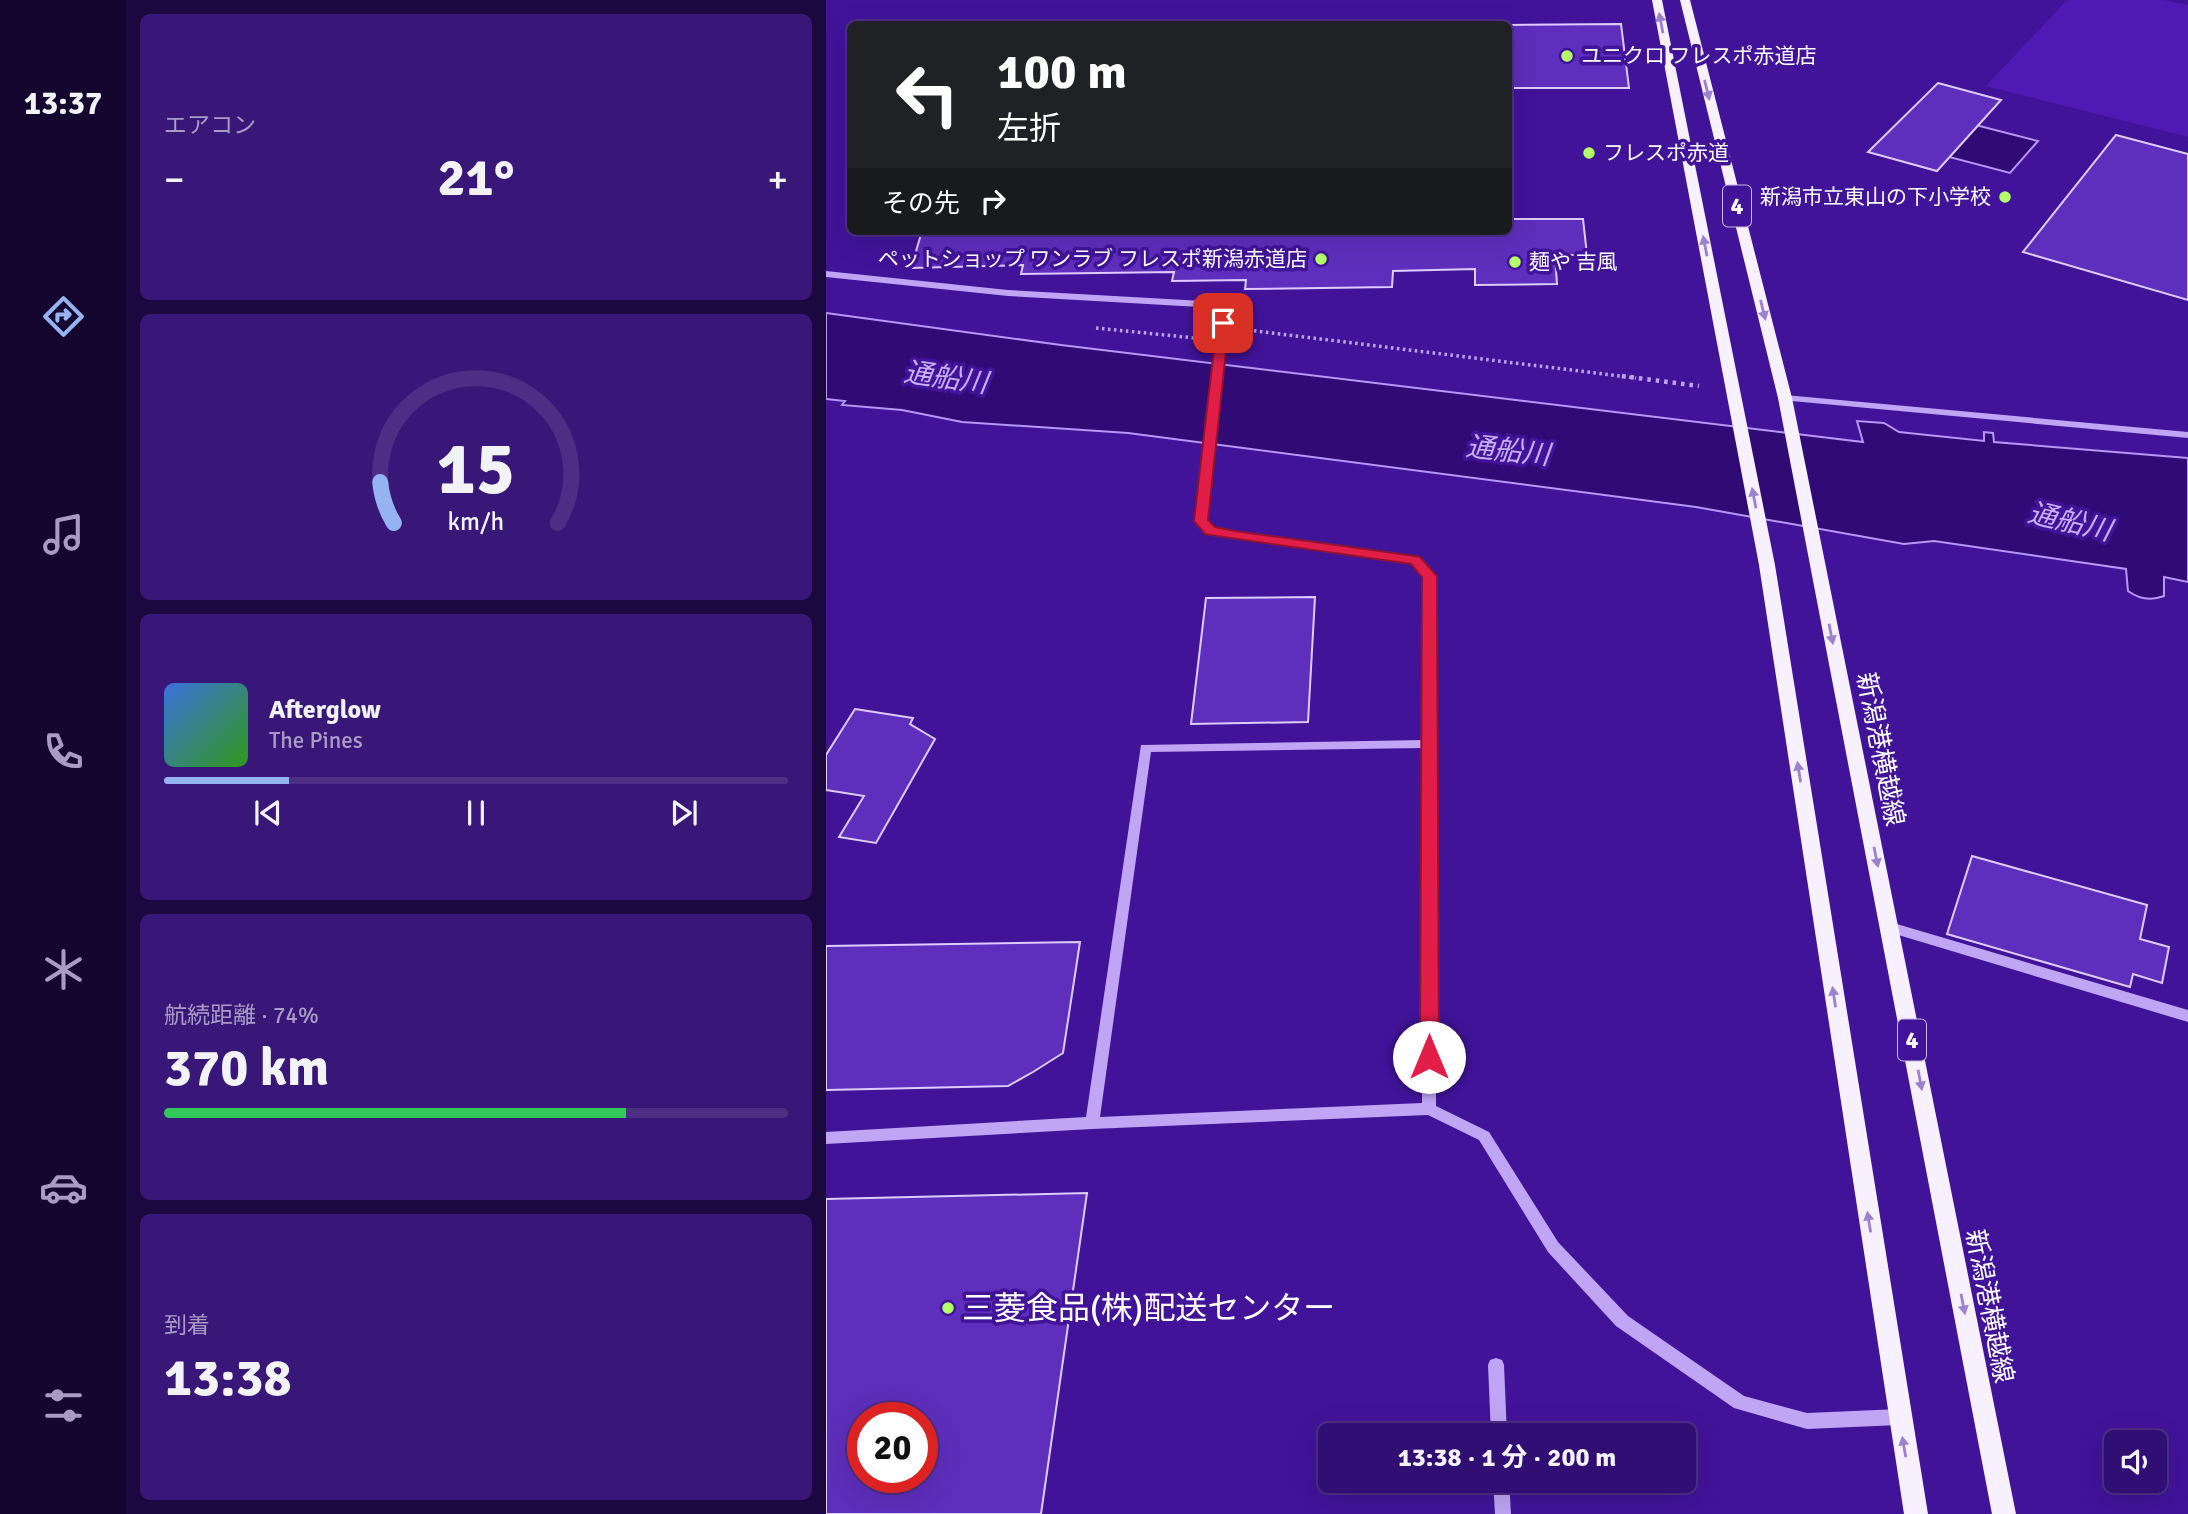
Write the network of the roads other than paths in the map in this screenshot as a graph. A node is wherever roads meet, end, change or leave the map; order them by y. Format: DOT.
graph roads {
  1 [pos="1657,0"];
  2 [pos="1685,0"];
  3 [pos="826,274"];
  4 [pos="1786,405"];
  5 [pos="2188,435"];
  6 [pos="1429,744"];
  7 [pos="1890,927"];
  8 [pos="2188,1016"];
  9 [pos="1429,1109"];
  10 [pos="1091,1123"];
  11 [pos="826,1138"];
  12 [pos="1496,1365"];
  13 [pos="1899,1417"];
  14 [pos="1498,1423"];
  15 [pos="1502,1493"];
  16 [pos="1503,1514"];
  17 [pos="1916,1514"];
  18 [pos="2004,1514"];
  13 -- 1 [label="main road, 4, one-way"];
  2 -- 4 [label="main road, 新潟港横越線 / 4, one-way"];
  3 -- 6 [label="street, bridge"];
  4 -- 5 [label="street"];
  4 -- 7 [label="main road, 新潟港横越線 / 4, one-way"];
  6 -- 9 [label="street"];
  6 -- 10 [label="street"];
  7 -- 8 [label="street"];
  7 -- 18 [label="main road, 新潟港横越線 / 4, one-way"];
  9 -- 10 [label="street"];
  9 -- 13 [label="street"];
  10 -- 11 [label="street"];
  12 -- 14 [label="street"];
  17 -- 13 [label="main road, 4, one-way"];
  15 -- 16 [label="street"];
}
